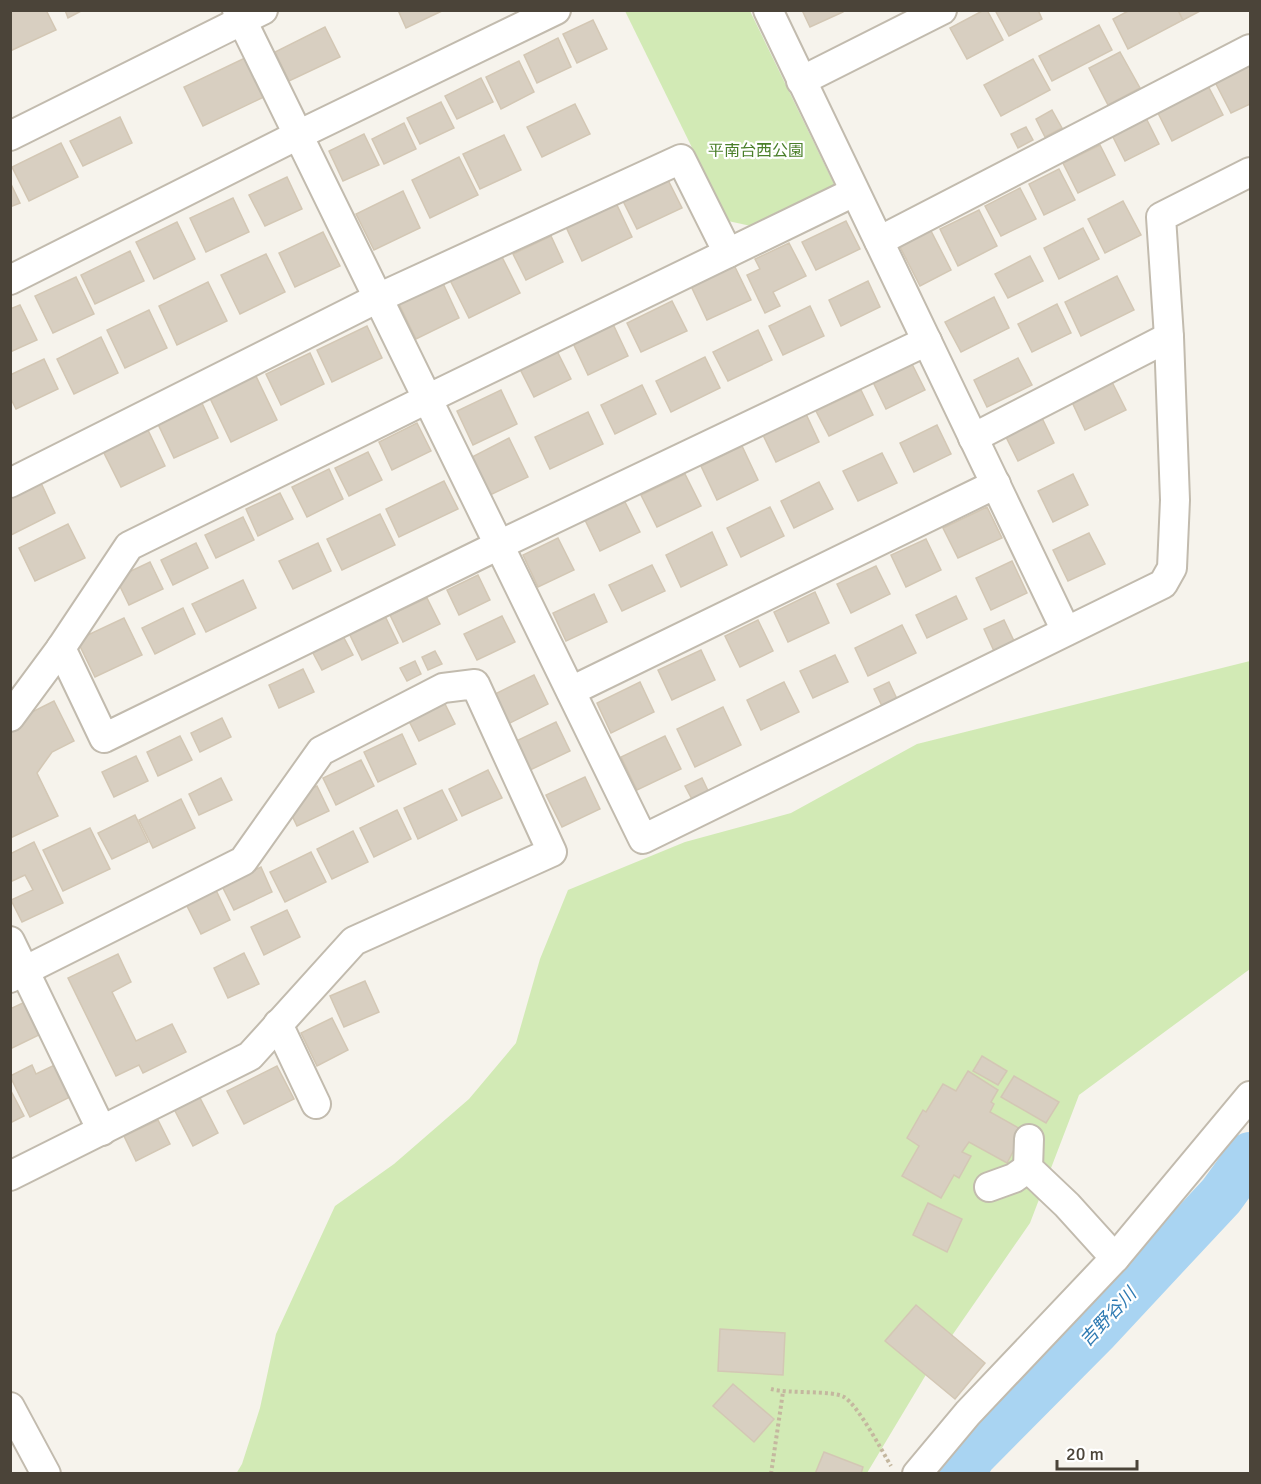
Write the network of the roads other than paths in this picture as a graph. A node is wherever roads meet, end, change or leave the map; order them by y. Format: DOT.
graph roads {
  1 [pos="556,10"];
  2 [pos="768,10"];
  3 [pos="942,10"];
  4 [pos="248,14"];
  5 [pos="1251,49"];
  6 [pos="801,81"];
  7 [pos="298,135"];
  8 [pos="10,136"];
  9 [pos="1251,172"];
  10 [pos="855,192"];
  11 [pos="879,241"];
  12 [pos="728,253"];
  13 [pos="10,280"];
  14 [pos="378,298"];
  15 [pos="1168,338"];
  16 [pos="927,341"];
  17 [pos="427,399"];
  18 [pos="973,438"];
  19 [pos="10,483"];
  20 [pos="996,484"];
  21 [pos="499,545"];
  22 [pos="1066,631"];
  23 [pos="61,648"];
  24 [pos="571,691"];
  25 [pos="10,717"];
  26 [pos="10,941"];
  27 [pos="18,974"];
  28 [pos="278,1024"];
  29 [pos="1251,1096"];
  30 [pos="316,1104"];
  31 [pos="102,1131"];
  32 [pos="1029,1139"];
  33 [pos="1029,1168"];
  34 [pos="10,1176"];
  35 [pos="988,1187"];
  36 [pos="1115,1258"];
  37 [pos="10,1407"];
  38 [pos="46,1473"];
  39 [pos="906,1473"];
  1 -- 7 [label="street"];
  2 -- 6 [label="street"];
  3 -- 6 [label="street"];
  4 -- 7 [label="street"];
  4 -- 8 [label="street"];
  5 -- 11 [label="street"];
  6 -- 10 [label="street"];
  7 -- 13 [label="street"];
  7 -- 14 [label="street"];
  9 -- 15 [label="street"];
  10 -- 11 [label="street"];
  10 -- 12 [label="street"];
  11 -- 16 [label="street"];
  12 -- 14 [label="street"];
  12 -- 17 [label="street"];
  14 -- 17 [label="street"];
  14 -- 19 [label="street"];
  15 -- 18 [label="street"];
  15 -- 22 [label="street"];
  16 -- 18 [label="street"];
  16 -- 21 [label="street"];
  17 -- 21 [label="street"];
  17 -- 23 [label="street"];
  18 -- 20 [label="street"];
  20 -- 22 [label="street"];
  20 -- 24 [label="street"];
  21 -- 23 [label="street"];
  21 -- 24 [label="street"];
  22 -- 24 [label="street"];
  23 -- 25 [label="street"];
  26 -- 27 [label="street"];
  27 -- 28 [label="street"];
  27 -- 31 [label="street"];
  28 -- 30 [label="street"];
  28 -- 31 [label="street"];
  29 -- 36 [label="street"];
  31 -- 34 [label="street"];
  32 -- 33 [label="street"];
  33 -- 35 [label="street"];
  33 -- 36 [label="street"];
  36 -- 39 [label="street"];
  37 -- 38 [label="street"];
}
